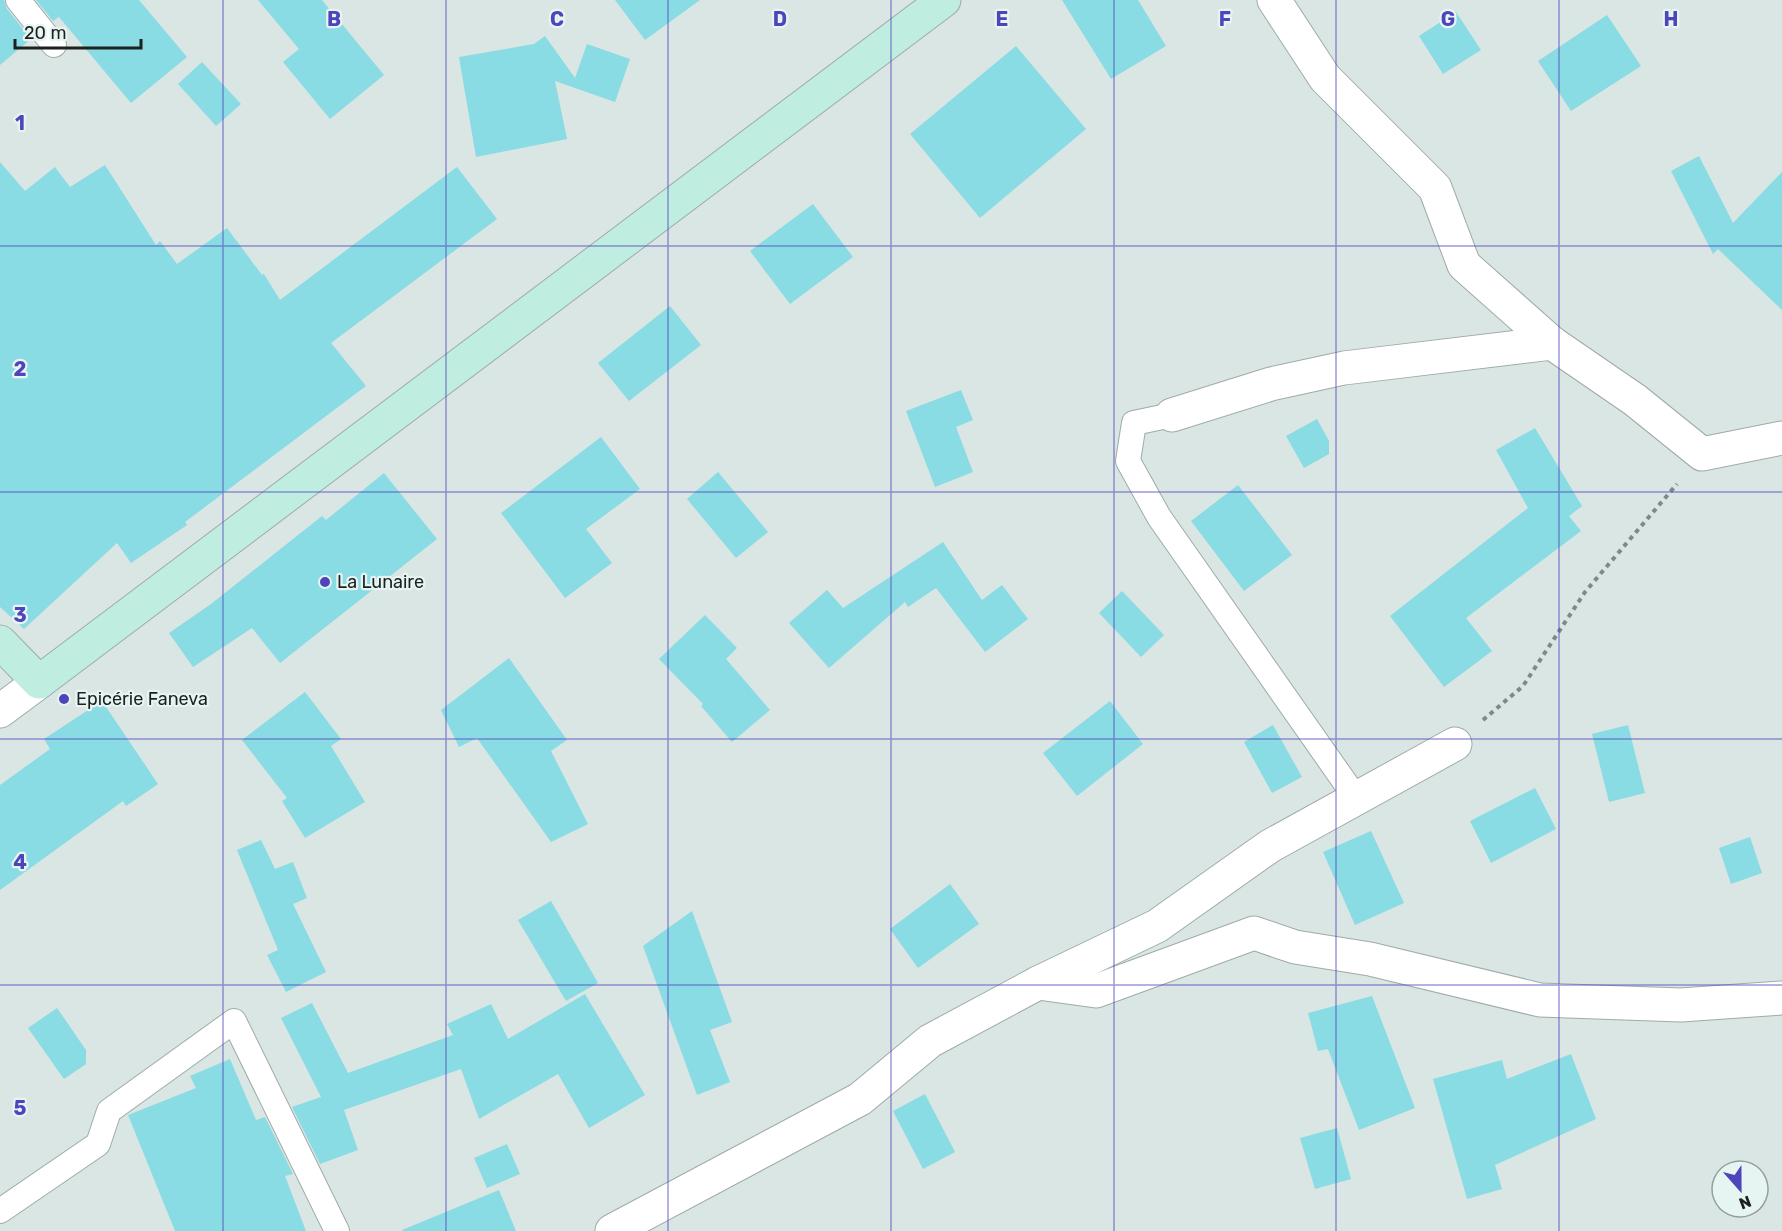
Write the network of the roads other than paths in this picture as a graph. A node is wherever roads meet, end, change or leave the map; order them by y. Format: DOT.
graph roads {
  1 [pos="18,0"];
  2 [pos="944,0"];
  3 [pos="1274,0"];
  4 [pos="54,45"];
  5 [pos="1552,343"];
  6 [pos="1172,416"];
  7 [pos="1782,438"];
  8 [pos="0,642"];
  9 [pos="39,682"];
  10 [pos="0,711"];
  11 [pos="1455,744"];
  12 [pos="1356,798"];
  13 [pos="1038,983"];
  14 [pos="1782,999"];
  15 [pos="0,1211"];
  16 [pos="337,1231"];
  17 [pos="612,1231"];
  1 -- 4 [label="lane"];
  2 -- 9 [label="main road"];
  3 -- 5 [label="street"];
  5 -- 6 [label="street"];
  5 -- 7 [label="street"];
  6 -- 12 [label="lane"];
  8 -- 9 [label="main road"];
  9 -- 10 [label="street"];
  11 -- 12 [label="street"];
  12 -- 13 [label="street"];
  13 -- 14 [label="street"];
  13 -- 17 [label="street"];
  15 -- 16 [label="lane"];
}
